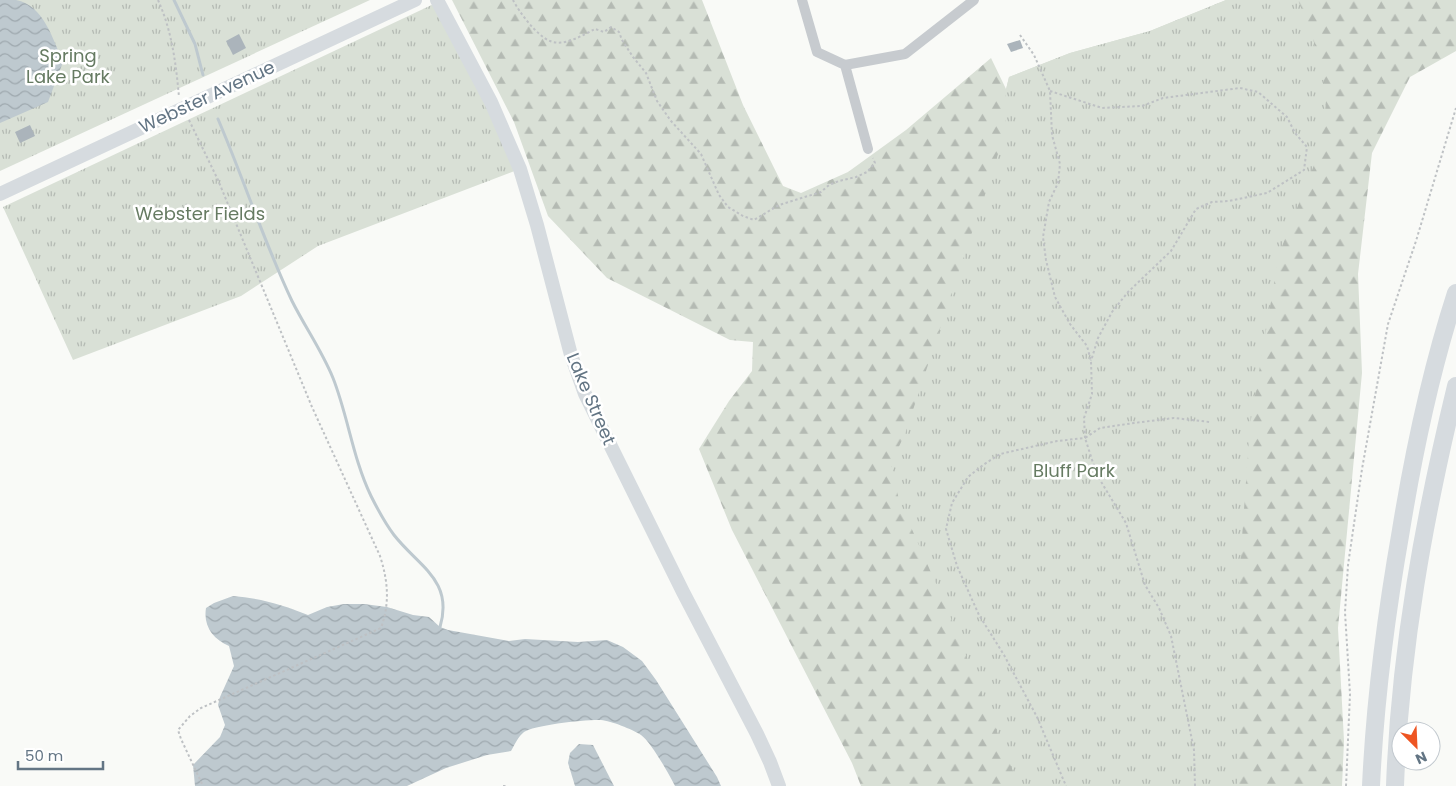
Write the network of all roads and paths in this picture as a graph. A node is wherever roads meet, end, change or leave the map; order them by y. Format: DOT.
graph roads {
  1 [pos="158,0"];
  2 [pos="415,0"];
  3 [pos="437,0"];
  4 [pos="513,0"];
  5 [pos="802,0"];
  6 [pos="974,0"];
  7 [pos="1020,35"];
  8 [pos="844,65"];
  9 [pos="1050,91"];
  10 [pos="183,108"];
  11 [pos="1456,108"];
  12 [pos="868,149"];
  13 [pos="0,194"];
  14 [pos="1456,294"];
  15 [pos="1091,361"];
  16 [pos="1456,386"];
  17 [pos="1210,422"];
  18 [pos="1085,438"];
  19 [pos="203,786"];
  20 [pos="503,786"];
  21 [pos="508,786"];
  22 [pos="779,786"];
  23 [pos="1066,786"];
  24 [pos="1195,786"];
  25 [pos="1346,786"];
  26 [pos="1371,786"];
  27 [pos="1395,786"];
  1 -- 10 [label="path"];
  2 -- 10 [label="street, Webster Avenue"];
  3 -- 22 [label="street, Lake Street"];
  4 -- 12 [label="path"];
  5 -- 8 [label="street"];
  6 -- 8 [label="street"];
  7 -- 9 [label="path"];
  8 -- 12 [label="street"];
  9 -- 15 [label="path"];
  9 -- 15 [label="path"];
  10 -- 13 [label="street, Webster Avenue"];
  10 -- 19 [label="path"];
  11 -- 25 [label="path"];
  14 -- 26 [label="highway"];
  15 -- 18 [label="path"];
  16 -- 27 [label="highway"];
  17 -- 18 [label="path"];
  18 -- 23 [label="path"];
  18 -- 24 [label="path"];
  20 -- 21 [label="path"];
}
